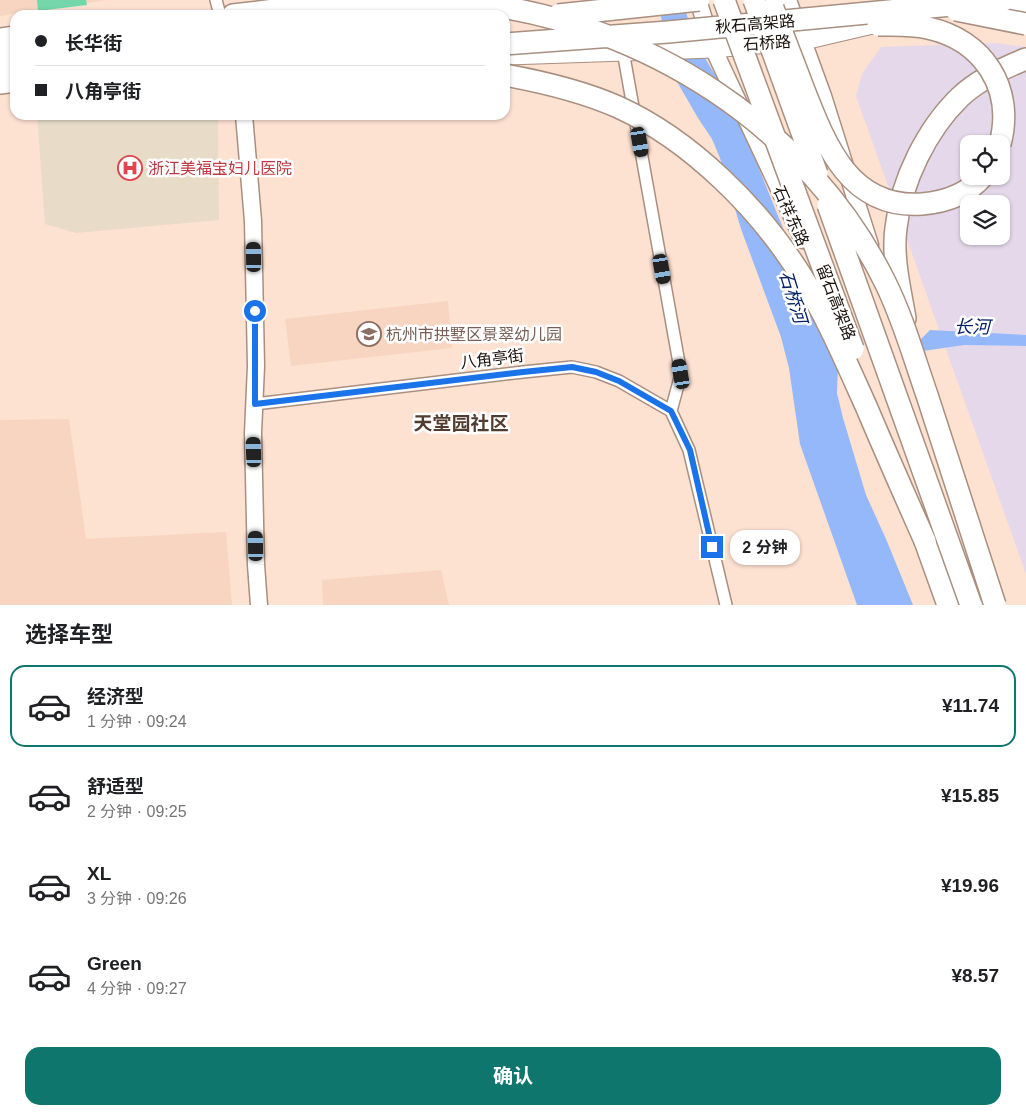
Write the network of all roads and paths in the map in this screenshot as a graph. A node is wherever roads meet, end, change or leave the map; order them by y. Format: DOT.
graph roads {
  1 [pos="343,0"];
  2 [pos="491,0"];
  3 [pos="699,0"];
  4 [pos="715,0"];
  5 [pos="724,0"];
  6 [pos="754,0"];
  7 [pos="770,0"];
  8 [pos="788,0"];
  9 [pos="922,0"];
  10 [pos="1004,0"];
  11 [pos="1026,8"];
  12 [pos="290,9"];
  13 [pos="280,10"];
  14 [pos="437,10"];
  15 [pos="510,19"];
  16 [pos="1026,24"];
  17 [pos="668,32"];
  18 [pos="804,40"];
  19 [pos="510,44"];
  20 [pos="710,48"];
  21 [pos="623,51"];
  22 [pos="510,55"];
  23 [pos="1026,59"];
  24 [pos="510,76"];
  25 [pos="752,78"];
  26 [pos="244,120"];
  27 [pos="1001,135"];
  28 [pos="974,185"];
  29 [pos="912,350"];
  30 [pos="255,404"];
  31 [pos="671,411"];
  32 [pos="925,541"];
  33 [pos="259,605"];
  34 [pos="726,605"];
  35 [pos="939,605"];
  36 [pos="948,605"];
  37 [pos="971,605"];
  38 [pos="995,605"];
  39 [pos="1003,605"];
  1 -- 12 [label="highway, bridge"];
  2 -- 14 [label="main road"];
  3 -- 15 [label="highway, 秋石高架路, bridge"];
  3 -- 20 [label="main road, 石祥东路"];
  4 -- 25 [label="highway, bridge"];
  5 -- 25 [label="highway, 留石高架路, bridge"];
  6 -- 37 [label="highway, 留石高架路, bridge"];
  7 -- 28 [label="highway, bridge"];
  8 -- 18 [label="main road"];
  9 -- 16 [label="highway, bridge"];
  10 -- 17 [label="highway, 秋石高架路, bridge"];
  11 -- 18 [label="main road, 石桥路"];
  12 -- 13 [label="highway"];
  12 -- 29 [label="highway, bridge"];
  17 -- 19 [label="highway, 秋石高架路, bridge"];
  17 -- 27 [label="highway, bridge"];
  18 -- 20 [label="main road, 石桥路"];
  18 -- 39 [label="main road"];
  20 -- 21 [label="main road, 石桥路"];
  20 -- 35 [label="main road, 石祥东路"];
  21 -- 22 [label="main road, 石桥路"];
  21 -- 31 [label="street"];
  23 -- 29 [label="highway, bridge"];
  24 -- 32 [label="highway, bridge"];
  25 -- 32 [label="highway, 留石高架路, bridge"];
  26 -- 30 [label="main road"];
  29 -- 38 [label="highway, bridge"];
  30 -- 31 [label="street, 八角亭街"];
  30 -- 33 [label="main road"];
  31 -- 34 [label="street"];
  32 -- 36 [label="highway, 留石高架路"];
}
